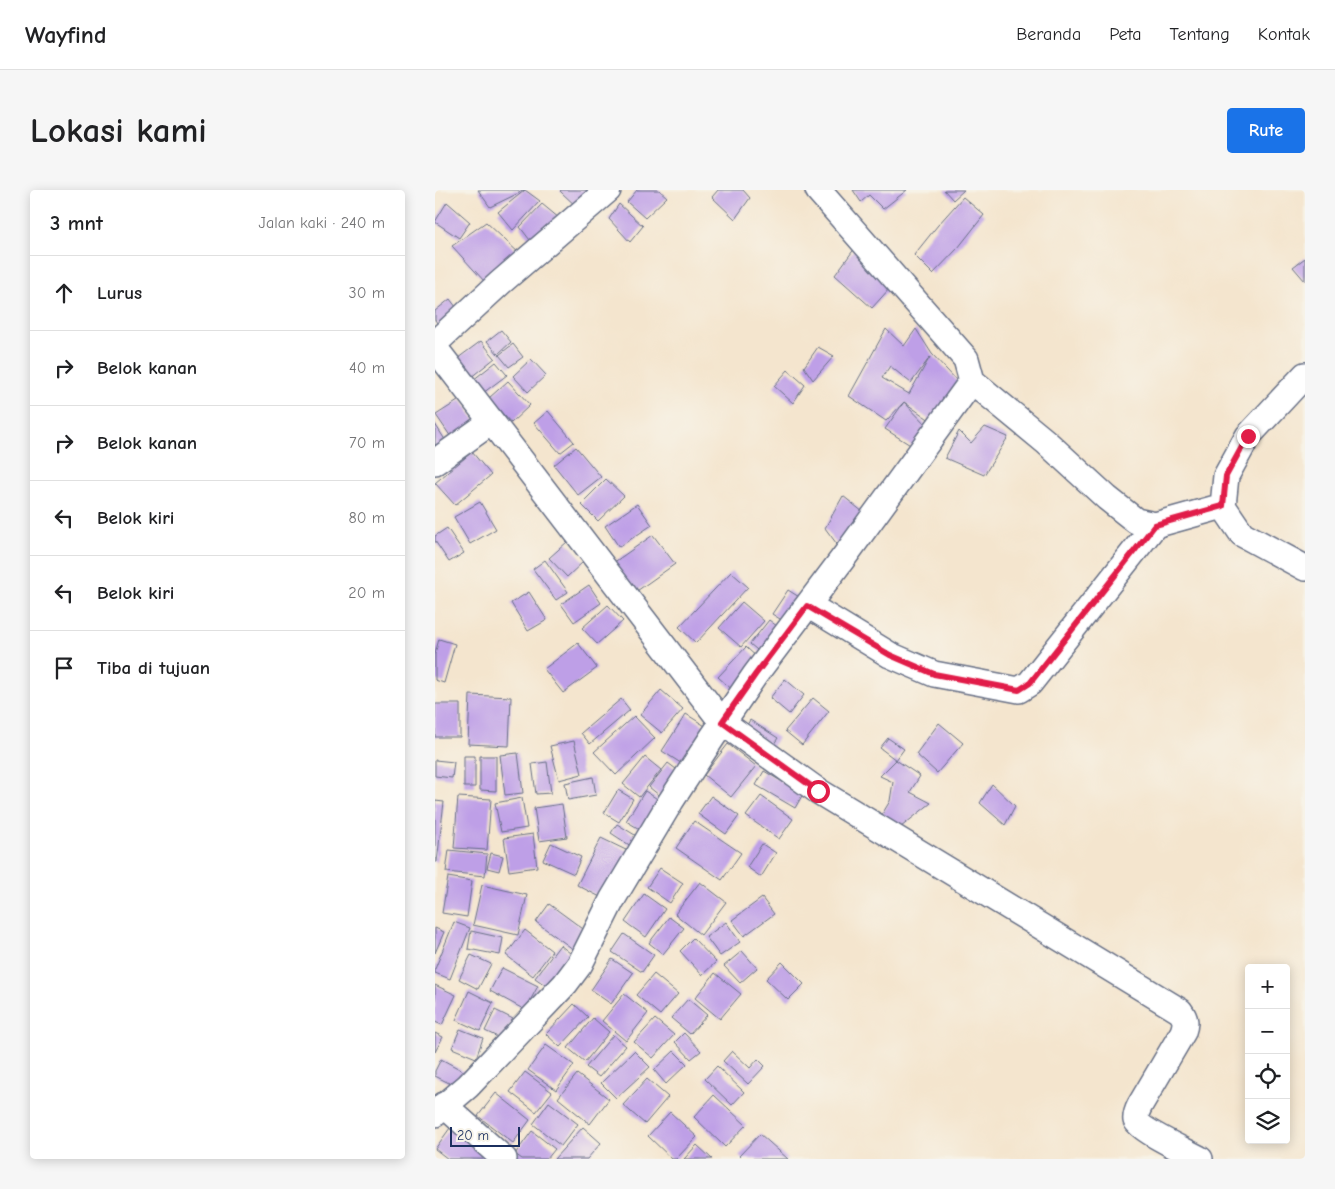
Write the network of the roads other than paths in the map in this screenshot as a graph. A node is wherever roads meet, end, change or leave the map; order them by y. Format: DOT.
graph roads {
  1 [pos="608,190"];
  2 [pos="818,190"];
  3 [pos="435,343"];
  4 [pos="435,348"];
  5 [pos="1305,375"];
  6 [pos="972,381"];
  7 [pos="491,422"];
  8 [pos="435,462"];
  9 [pos="1223,506"];
  10 [pos="1155,525"];
  11 [pos="1305,568"];
  12 [pos="807,606"];
  13 [pos="722,722"];
  14 [pos="439,1109"];
  15 [pos="503,1159"];
  16 [pos="1200,1159"];
  1 -- 3 [label="street"];
  2 -- 6 [label="street"];
  4 -- 7 [label="street"];
  5 -- 9 [label="street"];
  6 -- 10 [label="street"];
  6 -- 12 [label="street"];
  7 -- 8 [label="street"];
  7 -- 13 [label="street"];
  9 -- 10 [label="street"];
  9 -- 11 [label="street"];
  10 -- 12 [label="street"];
  12 -- 13 [label="street"];
  13 -- 14 [label="street"];
  13 -- 16 [label="street"];
  14 -- 15 [label="street"];
}
